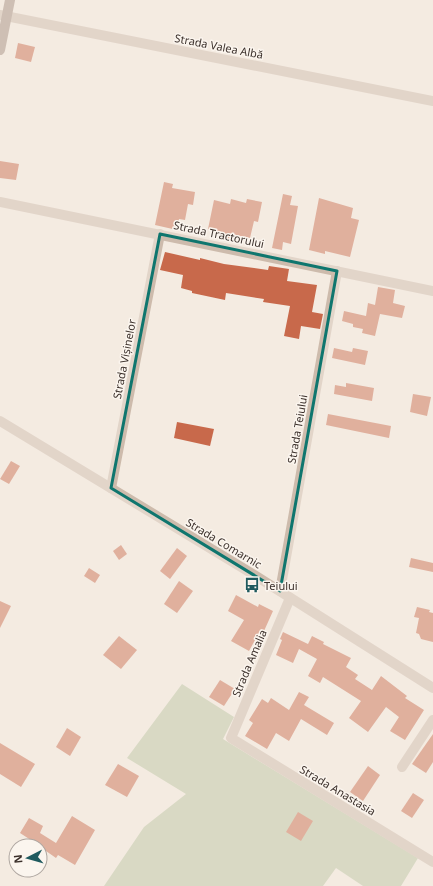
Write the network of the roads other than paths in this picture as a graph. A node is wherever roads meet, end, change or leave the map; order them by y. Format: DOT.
graph roads {
  1 [pos="10,0"];
  2 [pos="3,16"];
  3 [pos="0,50"];
  4 [pos="433,101"];
  5 [pos="0,202"];
  6 [pos="160,234"];
  7 [pos="338,271"];
  8 [pos="433,291"];
  9 [pos="0,421"];
  10 [pos="111,488"];
  11 [pos="280,592"];
  12 [pos="290,598"];
  13 [pos="433,688"];
  14 [pos="433,720"];
  15 [pos="231,738"];
  16 [pos="402,767"];
  17 [pos="433,862"];
  1 -- 2 [label="street"];
  2 -- 3 [label="street"];
  2 -- 4 [label="street, Strada Valea Albă"];
  5 -- 6 [label="street, Strada Tractorului"];
  6 -- 7 [label="street, Strada Tractorului"];
  6 -- 10 [label="street, Strada Vișinelor"];
  7 -- 8 [label="street, Strada Tractorului"];
  7 -- 11 [label="street, Strada Teiului"];
  9 -- 10 [label="street, Strada Comarnic"];
  10 -- 11 [label="street, Strada Comarnic"];
  11 -- 12 [label="street, Strada Comarnic"];
  12 -- 13 [label="street, Strada Comarnic"];
  12 -- 15 [label="street, Strada Amalia"];
  14 -- 16 [label="street"];
  15 -- 17 [label="street, Strada Anastasia"];
}
